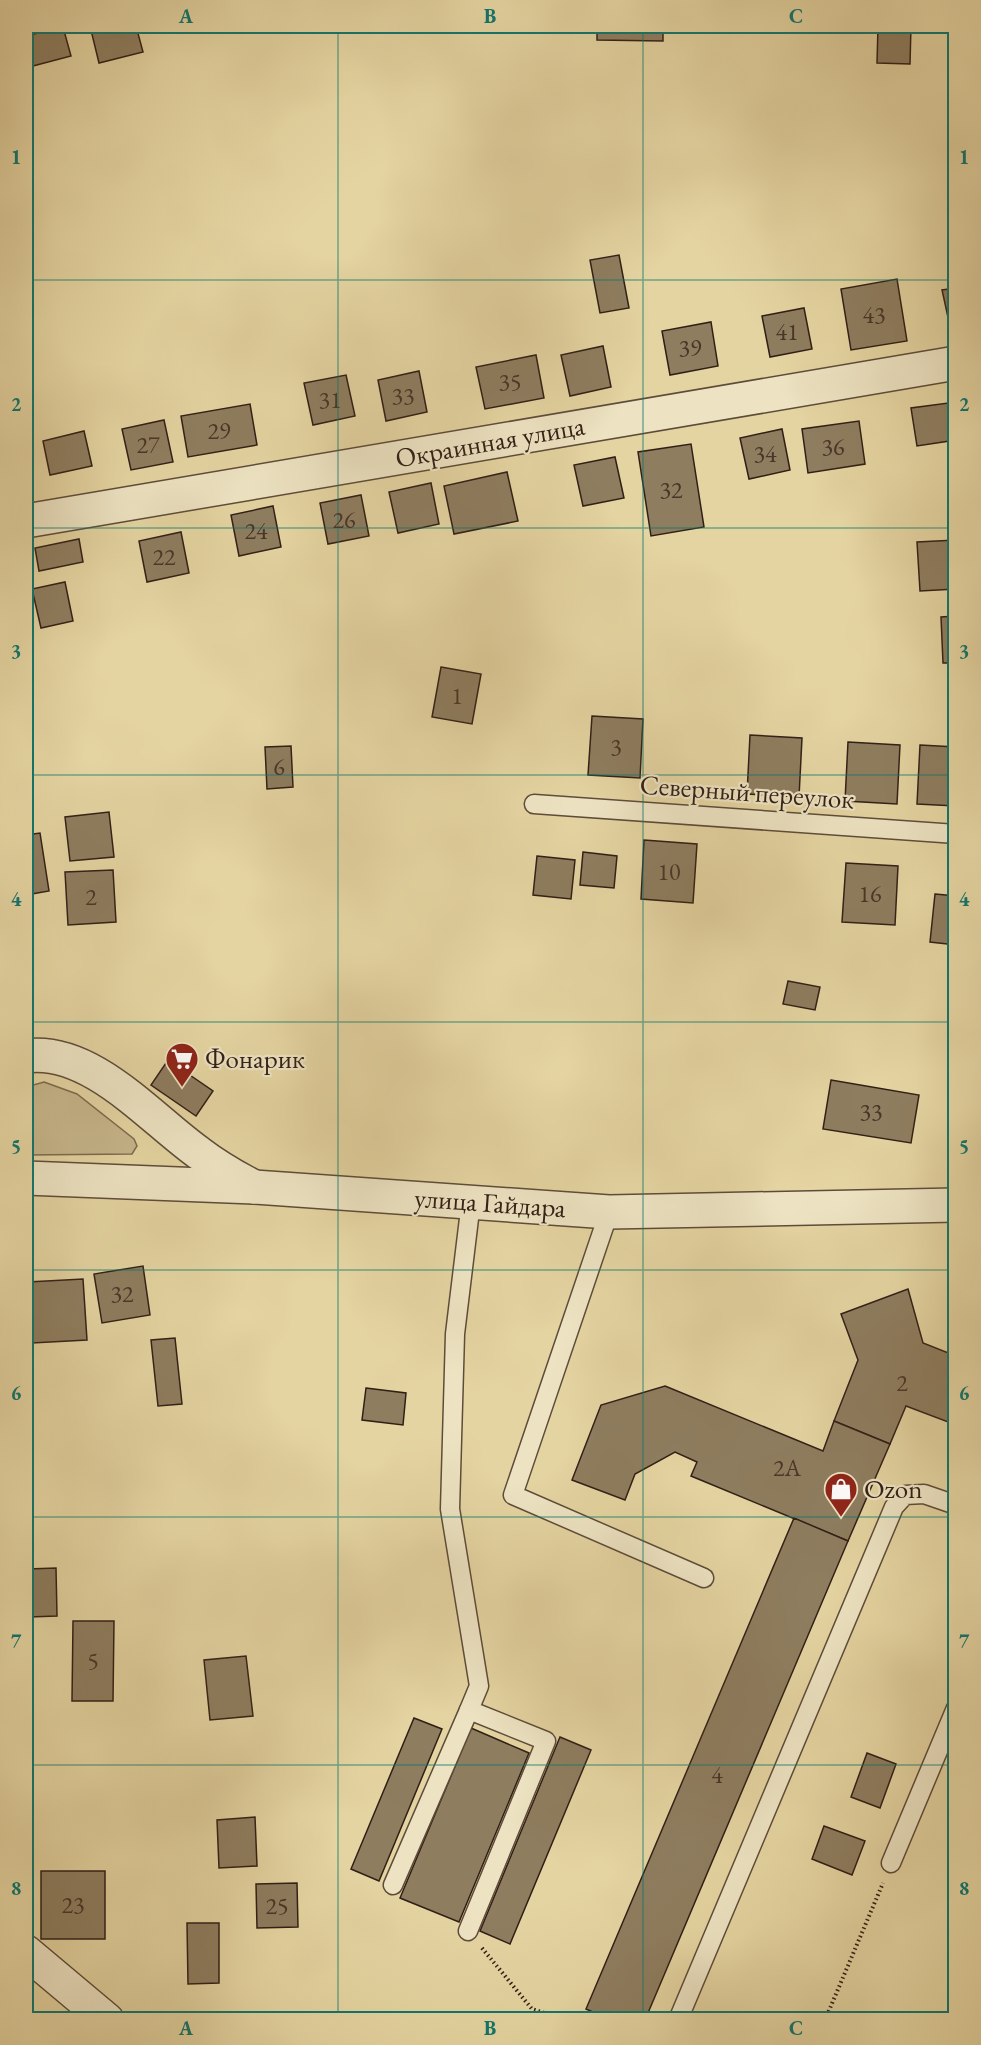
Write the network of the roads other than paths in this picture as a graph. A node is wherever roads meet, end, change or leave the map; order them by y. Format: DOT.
graph roads {
  1 [pos="956,363"];
  2 [pos="26,521"];
  3 [pos="534,804"];
  4 [pos="956,834"];
  5 [pos="26,1056"];
  6 [pos="26,1178"];
  7 [pos="254,1187"];
  8 [pos="471,1202"];
  9 [pos="956,1205"];
  10 [pos="609,1212"];
  11 [pos="956,1505"];
  12 [pos="704,1578"];
  13 [pos="956,1708"];
  14 [pos="469,1710"];
  15 [pos="891,1863"];
  16 [pos="393,1885"];
  17 [pos="468,1932"];
  18 [pos="26,1952"];
  19 [pos="107,2019"];
  20 [pos="678,2019"];
  1 -- 2 [label="street, Окраинная улица"];
  3 -- 4 [label="lane, Северный переулок"];
  5 -- 7 [label="street"];
  6 -- 7 [label="street, улица Гайдара"];
  7 -- 8 [label="street, улица Гайдара"];
  8 -- 10 [label="street, улица Гайдара"];
  8 -- 14 [label="lane"];
  9 -- 10 [label="street, улица Гайдара"];
  10 -- 12 [label="lane"];
  11 -- 20 [label="lane"];
  13 -- 15 [label="lane"];
  14 -- 16 [label="lane"];
  14 -- 17 [label="lane"];
  18 -- 19 [label="street"];
}
